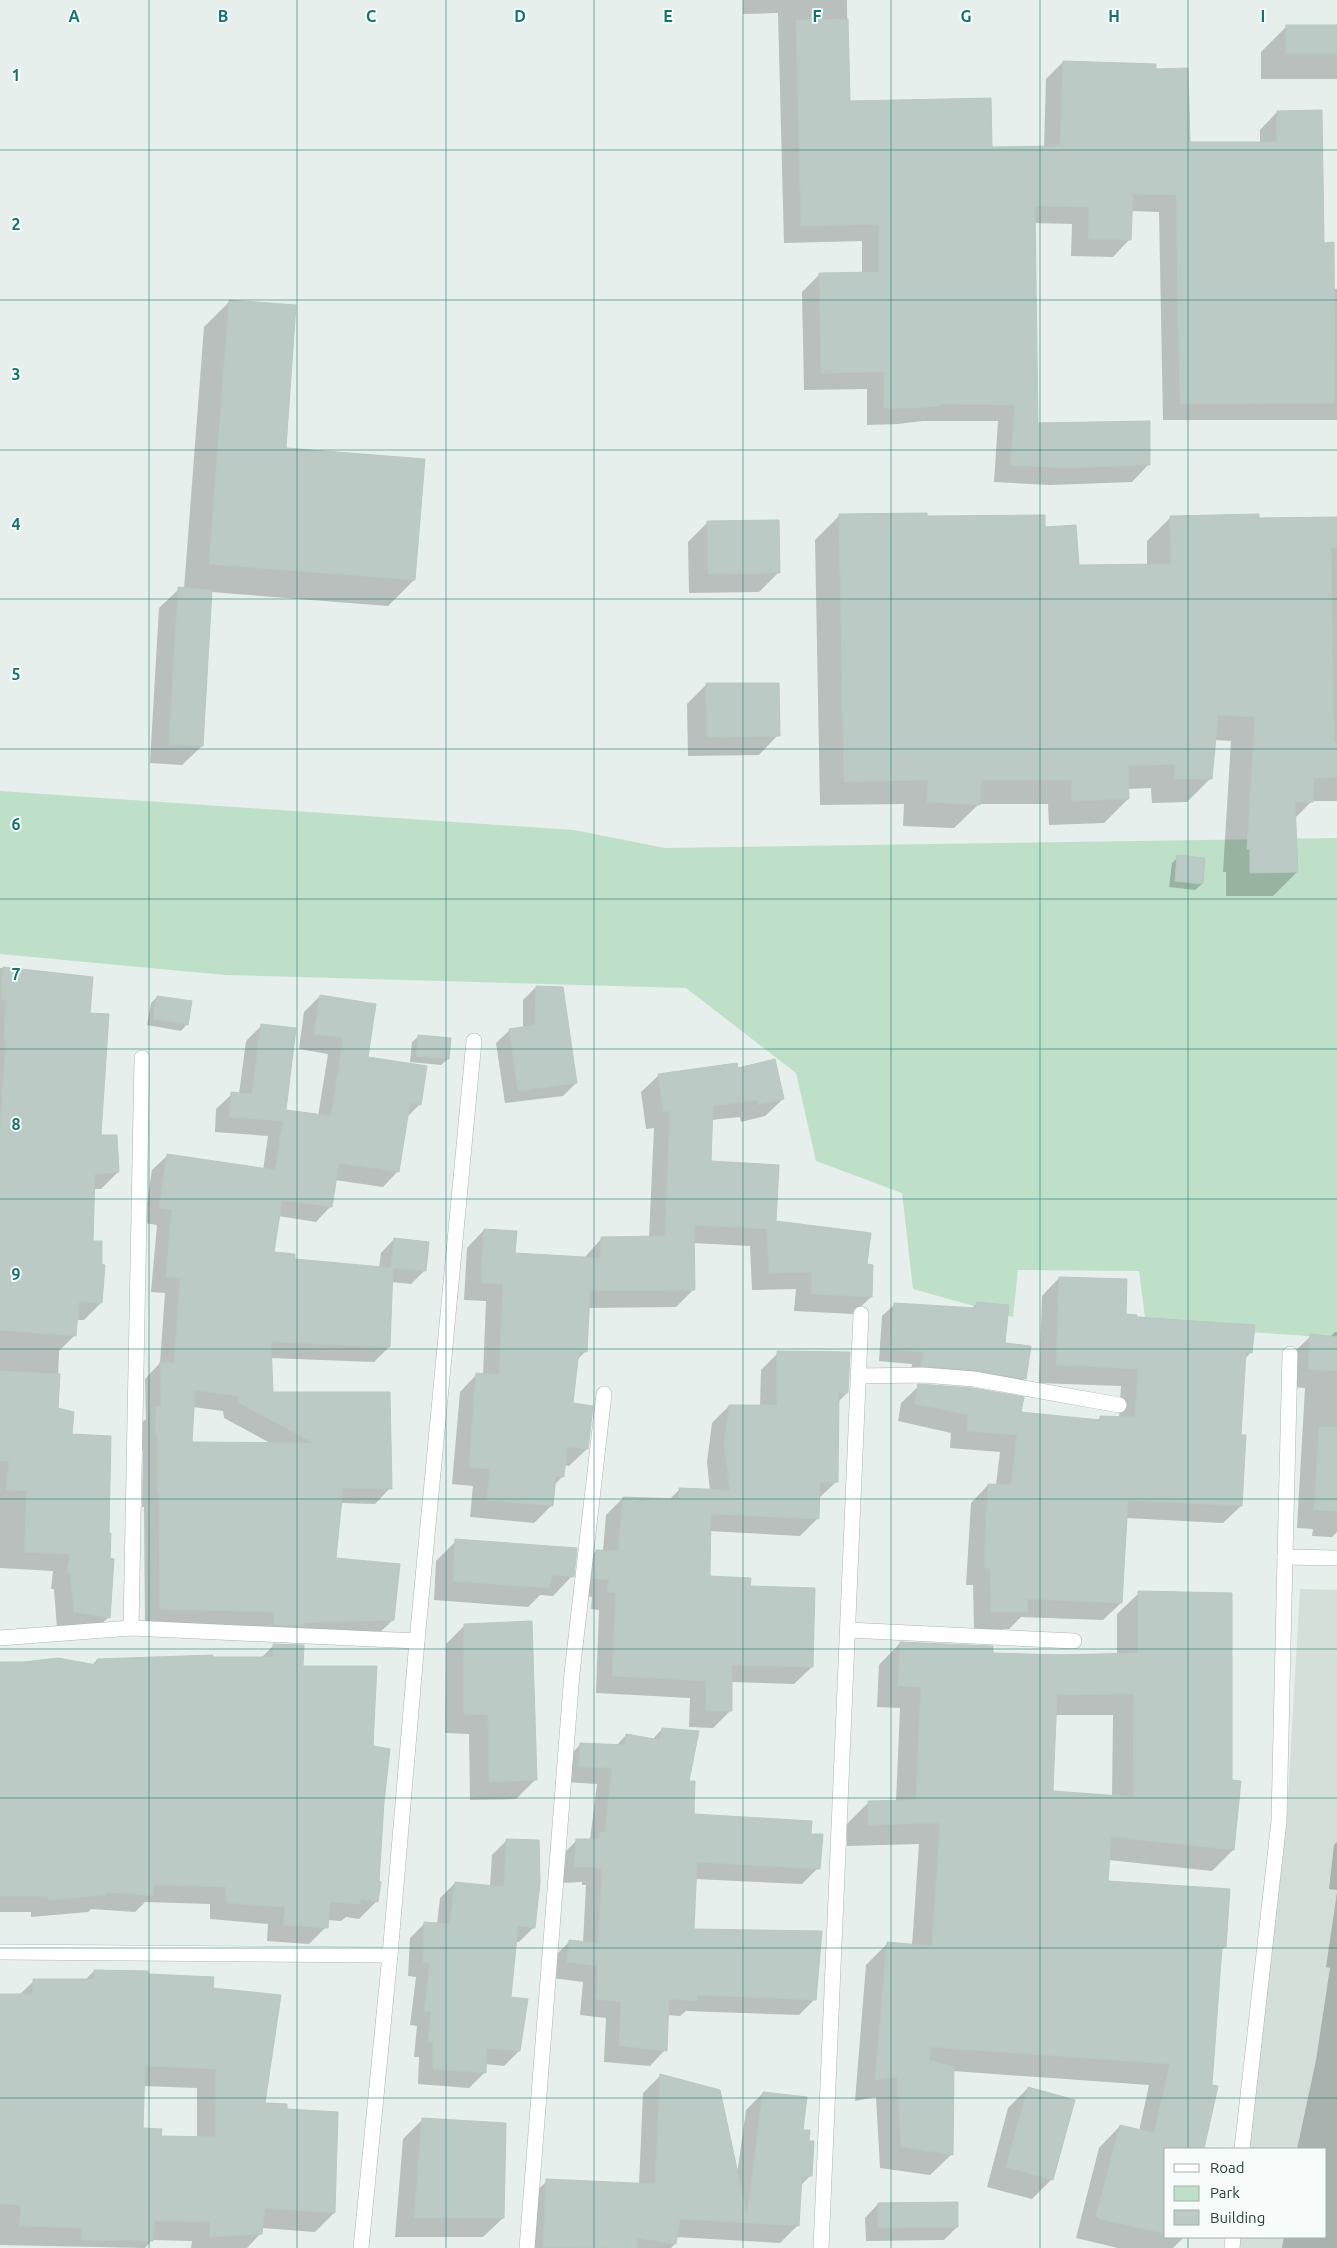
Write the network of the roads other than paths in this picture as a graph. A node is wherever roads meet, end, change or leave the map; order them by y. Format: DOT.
graph roads {
  1 [pos="474,1041"];
  2 [pos="142,1058"];
  3 [pos="861,1314"];
  4 [pos="1290,1354"];
  5 [pos="858,1376"];
  6 [pos="604,1394"];
  7 [pos="1119,1405"];
  8 [pos="1285,1557"];
  9 [pos="1337,1558"];
  10 [pos="131,1628"];
  11 [pos="848,1630"];
  12 [pos="0,1638"];
  13 [pos="417,1641"];
  14 [pos="1074,1641"];
  15 [pos="0,1952"];
  16 [pos="390,1955"];
  17 [pos="1242,2148"];
  18 [pos="361,2248"];
  19 [pos="527,2248"];
  20 [pos="821,2248"];
  1 -- 13 [label="street"];
  2 -- 10 [label="street"];
  3 -- 5 [label="street"];
  4 -- 8 [label="street"];
  5 -- 7 [label="street"];
  5 -- 11 [label="street"];
  6 -- 19 [label="street"];
  8 -- 9 [label="street"];
  8 -- 17 [label="street"];
  10 -- 12 [label="street"];
  10 -- 13 [label="street"];
  11 -- 14 [label="street"];
  11 -- 20 [label="street"];
  13 -- 16 [label="street"];
  15 -- 16 [label="street"];
  16 -- 18 [label="street"];
}
